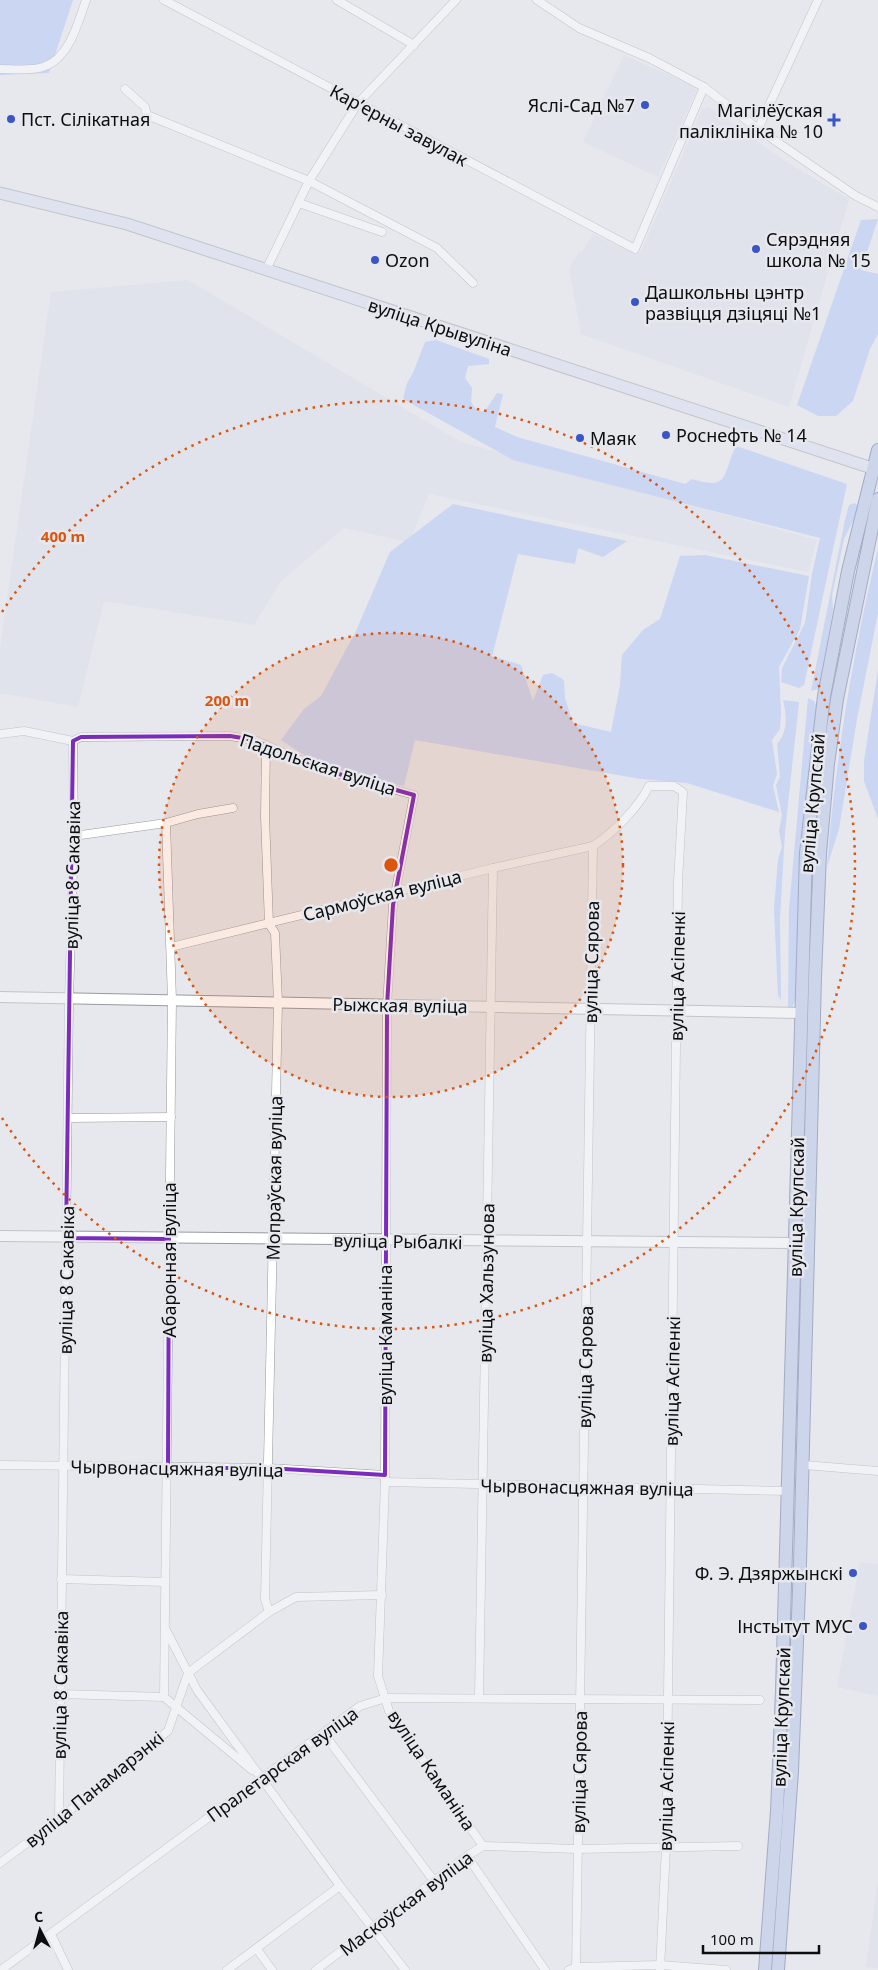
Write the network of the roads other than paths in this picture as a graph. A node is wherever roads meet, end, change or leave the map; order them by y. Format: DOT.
graph roads {
  1 [pos="86,0"];
  2 [pos="164,0"];
  3 [pos="337,0"];
  4 [pos="456,0"];
  5 [pos="537,0"];
  6 [pos="818,0"];
  7 [pos="414,44"];
  8 [pos="0,69"];
  9 [pos="704,87"];
  10 [pos="124,89"];
  11 [pos="358,103"];
  12 [pos="758,129"];
  13 [pos="309,181"];
  14 [pos="0,193"];
  15 [pos="299,203"];
  16 [pos="878,207"];
  17 [pos="382,232"];
  18 [pos="266,270"];
  19 [pos="473,283"];
  20 [pos="878,450"];
  21 [pos="875,469"];
  22 [pos="878,499"];
  23 [pos="0,734"];
  24 [pos="73,741"];
  25 [pos="266,745"];
  26 [pos="414,795"];
  27 [pos="233,808"];
  28 [pos="166,823"];
  29 [pos="74,836"];
  30 [pos="593,846"];
  31 [pos="492,868"];
  32 [pos="396,891"];
  33 [pos="268,924"];
  34 [pos="171,947"];
  35 [pos="0,997"];
  36 [pos="69,999"];
  37 [pos="172,1000"];
  38 [pos="278,1002"];
  39 [pos="387,1006"];
  40 [pos="490,1007"];
  41 [pos="590,1009"];
  42 [pos="677,1011"];
  43 [pos="800,1013"];
  44 [pos="171,1117"];
  45 [pos="68,1118"];
  46 [pos="0,1236"];
  47 [pos="66,1238"];
  48 [pos="169,1239"];
  49 [pos="272,1240"];
  50 [pos="385,1241"];
  51 [pos="487,1242"];
  52 [pos="587,1243"];
  53 [pos="674,1243"];
  54 [pos="796,1243"];
  55 [pos="0,1465"];
  56 [pos="804,1465"];
  57 [pos="64,1466"];
  58 [pos="168,1468"];
  59 [pos="268,1468"];
  60 [pos="878,1471"];
  61 [pos="385,1478"];
  62 [pos="482,1485"];
  63 [pos="583,1487"];
  64 [pos="670,1488"];
  65 [pos="789,1491"];
  66 [pos="61,1579"];
  67 [pos="164,1582"];
  68 [pos="382,1595"];
  69 [pos="269,1612"];
  70 [pos="164,1627"];
  71 [pos="188,1673"];
  72 [pos="60,1694"];
  73 [pos="164,1697"];
  74 [pos="386,1698"];
  75 [pos="479,1698"];
  76 [pos="580,1698"];
  77 [pos="668,1698"];
  78 [pos="760,1700"];
  79 [pos="178,1707"];
  80 [pos="324,1734"];
  81 [pos="262,1779"];
  82 [pos="59,1819"];
  83 [pos="483,1846"];
  84 [pos="738,1846"];
  85 [pos="666,1847"];
  86 [pos="578,1849"];
  87 [pos="467,1856"];
  88 [pos="0,1863"];
  89 [pos="434,1881"];
  90 [pos="340,1886"];
  91 [pos="374,1928"];
  92 [pos="51,1934"];
  93 [pos="256,1949"];
  94 [pos="660,1967"];
  95 [pos="574,1969"];
  96 [pos="1,1970"];
  97 [pos="68,1970"];
  98 [pos="227,1970"];
  99 [pos="272,1970"];
  100 [pos="316,1970"];
  101 [pos="404,1970"];
  102 [pos="545,1970"];
  103 [pos="726,1970"];
  104 [pos="765,1970"];
  105 [pos="778,1970"];
  1 -- 8 [label="street"];
  2 -- 11 [label="street, Карʼерны завулак"];
  3 -- 7 [label="street"];
  4 -- 7 [label="street"];
  5 -- 9 [label="street"];
  6 -- 12 [label="street"];
  7 -- 11 [label="street"];
  9 -- 11 [label="street, Карʼерны завулак"];
  9 -- 12 [label="street"];
  10 -- 13 [label="street"];
  11 -- 13 [label="street"];
  12 -- 16 [label="street"];
  13 -- 15 [label="street"];
  13 -- 19 [label="street"];
  14 -- 18 [label="main road, вуліца Крывуліна"];
  15 -- 17 [label="street"];
  15 -- 18 [label="street"];
  18 -- 21 [label="main road, вуліца Крывуліна"];
  20 -- 21 [label="main road, вуліца Крупскай"];
  21 -- 43 [label="main road, вуліца Крупскай"];
  22 -- 56 [label="main road, вуліца Крупскай"];
  23 -- 24 [label="street"];
  24 -- 25 [label="street, Падольская вуліца"];
  24 -- 29 [label="street, вуліца 8 Сакавіка"];
  25 -- 26 [label="street, Падольская вуліца"];
  25 -- 33 [label="street, Мопраўская вуліца"];
  26 -- 32 [label="street, вуліца Каманіна"];
  27 -- 28 [label="street"];
  28 -- 29 [label="street"];
  28 -- 34 [label="street, Абаронная вуліца"];
  29 -- 36 [label="street, вуліца 8 Сакавіка"];
  30 -- 31 [label="street, Сармоўская вуліца"];
  30 -- 41 [label="street, вуліца Сярова"];
  30 -- 42 [label="street, вуліца Асіпенкі"];
  31 -- 32 [label="street, Сармоўская вуліца"];
  31 -- 40 [label="street, вуліца Хальзунова"];
  32 -- 33 [label="street, Сармоўская вуліца"];
  32 -- 39 [label="street, вуліца Каманіна"];
  33 -- 34 [label="street, Сармоўская вуліца"];
  33 -- 38 [label="street, Мопраўская вуліца"];
  34 -- 37 [label="street, Абаронная вуліца"];
  35 -- 36 [label="street, Рыжская вуліца"];
  36 -- 37 [label="street, Рыжская вуліца"];
  36 -- 45 [label="street, вуліца 8 Сакавіка"];
  37 -- 38 [label="street, Рыжская вуліца"];
  37 -- 44 [label="street, Абаронная вуліца"];
  38 -- 39 [label="street, Рыжская вуліца"];
  38 -- 49 [label="street, Мопраўская вуліца"];
  39 -- 40 [label="street, Рыжская вуліца"];
  39 -- 50 [label="street, вуліца Каманіна"];
  40 -- 41 [label="street, Рыжская вуліца"];
  40 -- 51 [label="street, вуліца Хальзунова"];
  41 -- 42 [label="street, Рыжская вуліца"];
  41 -- 52 [label="street, вуліца Сярова"];
  42 -- 43 [label="street, Рыжская вуліца"];
  42 -- 53 [label="street, вуліца Асіпенкі"];
  43 -- 54 [label="main road, вуліца Крупскай"];
  44 -- 45 [label="street"];
  44 -- 48 [label="street, Абаронная вуліца"];
  45 -- 47 [label="street, вуліца 8 Сакавіка"];
  46 -- 47 [label="street, вуліца Рыбалкі"];
  47 -- 48 [label="street, вуліца Рыбалкі"];
  47 -- 57 [label="street, вуліца 8 Сакавіка"];
  48 -- 49 [label="street, вуліца Рыбалкі"];
  48 -- 58 [label="street, Абаронная вуліца"];
  49 -- 50 [label="street, вуліца Рыбалкі"];
  49 -- 59 [label="street, Мопраўская вуліца"];
  50 -- 51 [label="street, вуліца Рыбалкі"];
  50 -- 61 [label="street, вуліца Каманіна"];
  51 -- 52 [label="street, вуліца Рыбалкі"];
  51 -- 62 [label="street, вуліца Хальзунова"];
  52 -- 53 [label="street, вуліца Рыбалкі"];
  52 -- 63 [label="street, вуліца Сярова"];
  53 -- 54 [label="street, вуліца Рыбалкі"];
  53 -- 64 [label="street, вуліца Асіпенкі"];
  54 -- 65 [label="main road, вуліца Крупскай"];
  55 -- 57 [label="street, Чырвонасцяжная вуліца"];
  56 -- 60 [label="street"];
  56 -- 105 [label="main road, вуліца Крупскай"];
  57 -- 58 [label="street, Чырвонасцяжная вуліца"];
  57 -- 66 [label="street, вуліца 8 Сакавіка"];
  58 -- 59 [label="street, Чырвонасцяжная вуліца"];
  58 -- 67 [label="street, Абаронная вуліца"];
  59 -- 61 [label="street, Чырвонасцяжная вуліца"];
  59 -- 69 [label="street, Мопраўская вуліца"];
  61 -- 62 [label="street, Чырвонасцяжная вуліца"];
  61 -- 68 [label="street, вуліца Каманіна"];
  62 -- 63 [label="street, Чырвонасцяжная вуліца"];
  62 -- 75 [label="street, вуліца Хальзунова"];
  63 -- 64 [label="street, Чырвонасцяжная вуліца"];
  63 -- 76 [label="street, вуліца Сярова"];
  64 -- 65 [label="street, Чырвонасцяжная вуліца"];
  64 -- 77 [label="street, вуліца Асіпенкі"];
  65 -- 104 [label="main road, вуліца Крупскай"];
  66 -- 67 [label="street"];
  66 -- 72 [label="street, вуліца 8 Сакавіка"];
  67 -- 70 [label="street, Абаронная вуліца"];
  68 -- 69 [label="street"];
  68 -- 74 [label="street, вуліца Каманіна"];
  69 -- 71 [label="street"];
  70 -- 71 [label="street"];
  70 -- 73 [label="street, Абаронная вуліца"];
  71 -- 79 [label="street, вуліца Панамарэнкі"];
  71 -- 81 [label="street"];
  72 -- 73 [label="street"];
  72 -- 82 [label="street, вуліца 8 Сакавіка"];
  73 -- 79 [label="street"];
  74 -- 75 [label="street, Пралетарская вуліца"];
  74 -- 80 [label="street, Пралетарская вуліца"];
  74 -- 83 [label="street, вуліца Каманіна"];
  75 -- 76 [label="street, Пралетарская вуліца"];
  76 -- 77 [label="street, Пралетарская вуліца"];
  76 -- 86 [label="street, вуліца Сярова"];
  77 -- 78 [label="street, Пралетарская вуліца"];
  77 -- 85 [label="street, вуліца Асіпенкі"];
  79 -- 81 [label="street"];
  79 -- 82 [label="street, вуліца Панамарэнкі"];
  80 -- 81 [label="street, Пралетарская вуліца"];
  80 -- 89 [label="street"];
  81 -- 90 [label="street"];
  81 -- 92 [label="street, Пралетарская вуліца"];
  82 -- 88 [label="street, вуліца Панамарэнкі"];
  83 -- 86 [label="street, Маскоўская вуліца"];
  83 -- 87 [label="street, Маскоўская вуліца"];
  84 -- 85 [label="street, Маскоўская вуліца"];
  85 -- 86 [label="street, Маскоўская вуліца"];
  85 -- 94 [label="street, вуліца Асіпенкі"];
  86 -- 95 [label="street, вуліца Сярова"];
  87 -- 89 [label="street, Маскоўская вуліца"];
  87 -- 102 [label="street, вуліца Каманіна"];
  89 -- 91 [label="street, Маскоўская вуліца"];
  90 -- 91 [label="street"];
  90 -- 93 [label="street"];
  91 -- 100 [label="street, Маскоўская вуліца"];
  91 -- 101 [label="street"];
  92 -- 96 [label="street, Пралетарская вуліца"];
  92 -- 97 [label="street"];
  93 -- 98 [label="street"];
  93 -- 99 [label="street"];
  94 -- 95 [label="street"];
  94 -- 103 [label="street"];
}
